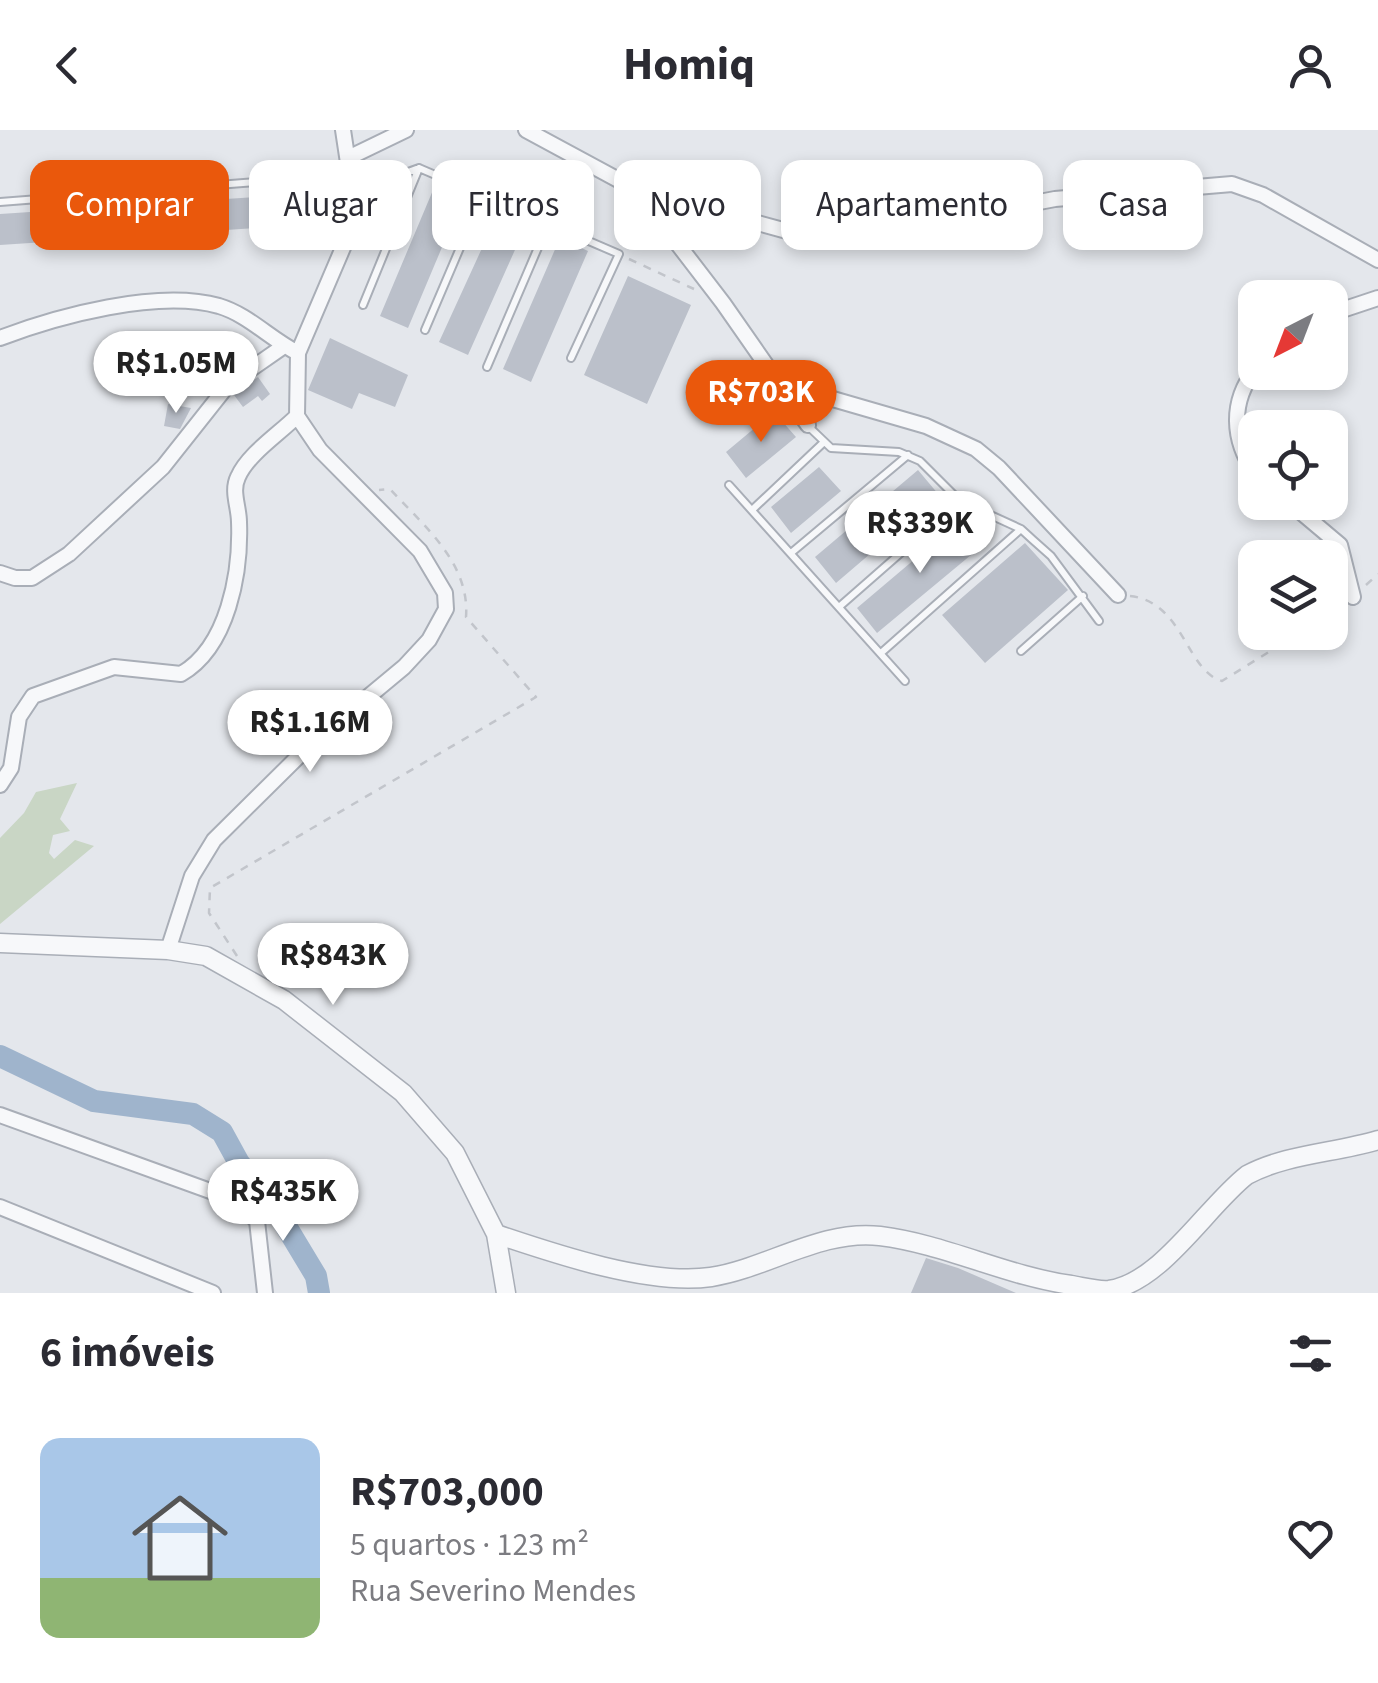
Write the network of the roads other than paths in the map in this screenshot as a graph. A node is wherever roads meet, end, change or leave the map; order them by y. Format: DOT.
graph roads {
  1 [pos="343,130"];
  2 [pos="406,130"];
  3 [pos="526,130"];
  4 [pos="348,158"];
  5 [pos="419,168"];
  6 [pos="412,171"];
  7 [pos="432,173"];
  8 [pos="614,178"];
  9 [pos="249,182"];
  10 [pos="0,202"];
  11 [pos="761,225"];
  12 [pos="594,243"];
  13 [pos="341,250"];
  14 [pos="459,250"];
  15 [pos="537,250"];
  16 [pos="682,250"];
  17 [pos="1378,260"];
  18 [pos="1378,298"];
  19 [pos="363,305"];
  20 [pos="1348,308"];
  21 [pos="425,330"];
  22 [pos="0,338"];
  23 [pos="291,350"];
  24 [pos="571,358"];
  25 [pos="487,367"];
  26 [pos="768,370"];
  27 [pos="297,416"];
  28 [pos="808,425"];
  29 [pos="823,443"];
  30 [pos="908,454"];
  31 [pos="729,484"];
  32 [pos="960,501"];
  33 [pos="752,510"];
  34 [pos="1310,520"];
  35 [pos="1021,529"];
  36 [pos="791,554"];
  37 [pos="0,572"];
  38 [pos="1118,595"];
  39 [pos="1083,596"];
  40 [pos="1353,597"];
  41 [pos="840,607"];
  42 [pos="1099,621"];
  43 [pos="1021,650"];
  44 [pos="881,653"];
  45 [pos="905,680"];
  46 [pos="0,785"];
  47 [pos="0,943"];
  48 [pos="168,950"];
  49 [pos="0,1115"];
  50 [pos="1378,1140"];
  51 [pos="0,1207"];
  52 [pos="496,1234"];
  53 [pos="1045,1287"];
  54 [pos="1109,1292"];
  55 [pos="213,1293"];
  56 [pos="265,1293"];
  57 [pos="506,1293"];
  1 -- 4 [label="street"];
  2 -- 4 [label="street"];
  3 -- 8 [label="street"];
  5 -- 6 [label="lane"];
  5 -- 7 [label="lane"];
  5 -- 19 [label="lane"];
  9 -- 10 [label="lane"];
  11 -- 17 [label="street"];
  12 -- 24 [label="lane"];
  13 -- 23 [label="street"];
  14 -- 21 [label="lane"];
  15 -- 25 [label="lane"];
  16 -- 26 [label="street"];
  18 -- 20 [label="street"];
  22 -- 23 [label="street"];
  23 -- 27 [label="street"];
  23 -- 37 [label="street"];
  26 -- 28 [label="street"];
  26 -- 38 [label="street"];
  27 -- 46 [label="street"];
  27 -- 48 [label="street"];
  28 -- 29 [label="lane"];
  29 -- 30 [label="lane"];
  29 -- 33 [label="lane"];
  30 -- 32 [label="lane"];
  30 -- 36 [label="lane"];
  31 -- 33 [label="lane"];
  32 -- 35 [label="lane"];
  32 -- 41 [label="lane"];
  33 -- 36 [label="lane"];
  34 -- 40 [label="street"];
  35 -- 39 [label="lane"];
  35 -- 44 [label="lane"];
  36 -- 41 [label="lane"];
  39 -- 42 [label="lane"];
  39 -- 43 [label="lane"];
  41 -- 44 [label="lane"];
  44 -- 45 [label="lane"];
  47 -- 48 [label="street"];
  48 -- 52 [label="street"];
  49 -- 56 [label="street"];
  50 -- 54 [label="street"];
  51 -- 55 [label="street"];
  52 -- 53 [label="street"];
  52 -- 57 [label="street"];
  53 -- 54 [label="street"];
}
